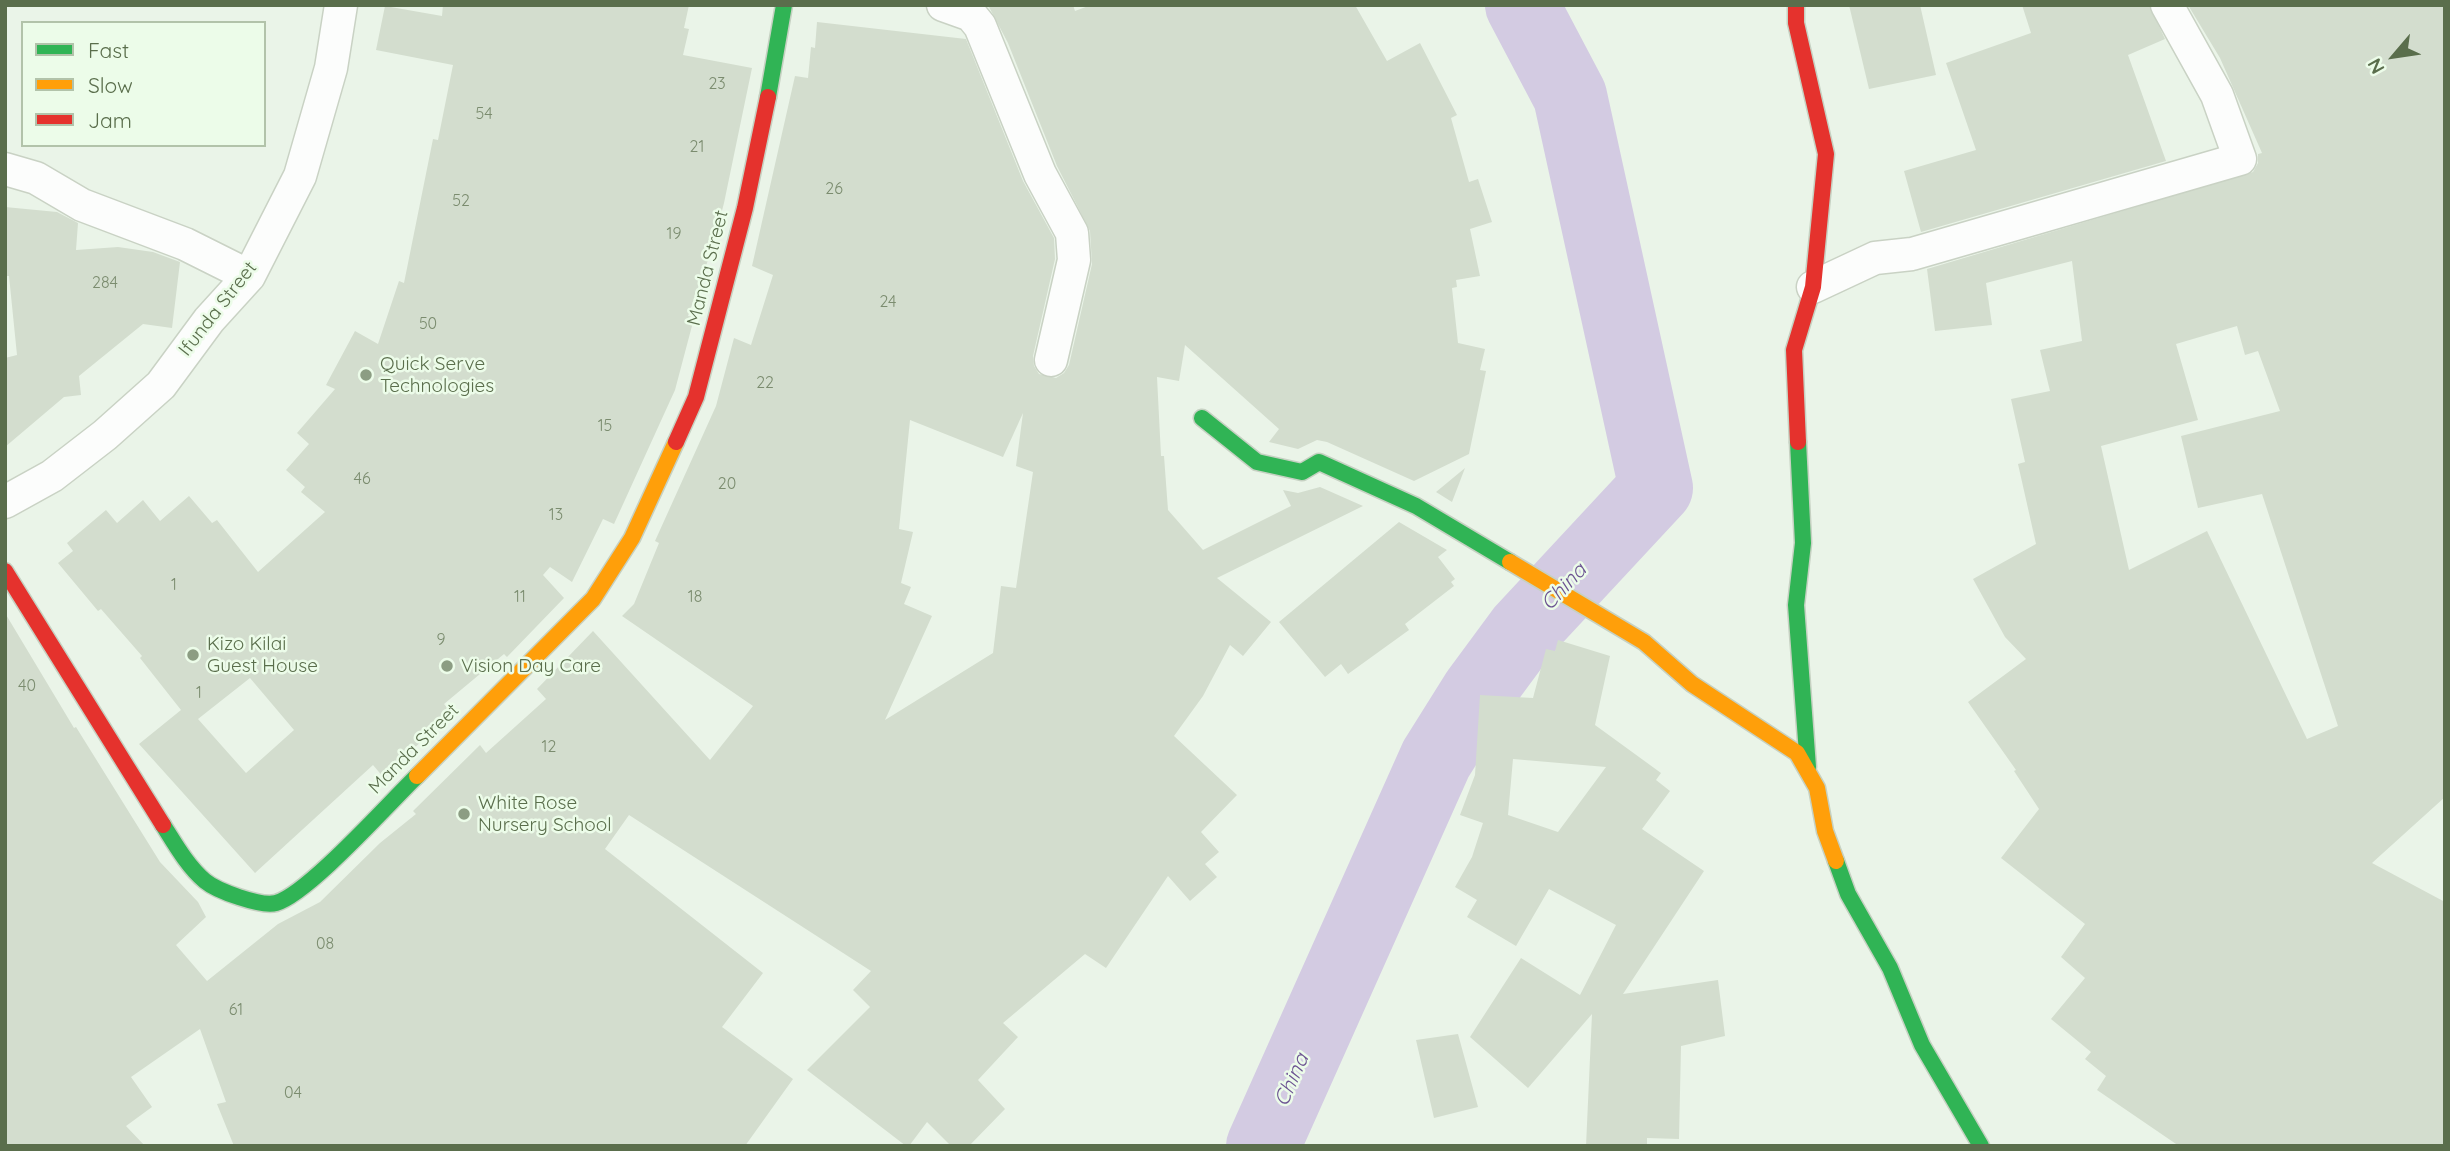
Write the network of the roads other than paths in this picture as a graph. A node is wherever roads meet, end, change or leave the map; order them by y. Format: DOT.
graph roads {
  1 [pos="341,5"];
  2 [pos="784,5"];
  3 [pos="943,5"];
  4 [pos="1796,5"];
  5 [pos="2167,5"];
  6 [pos="5,169"];
  7 [pos="249,276"];
  8 [pos="1813,287"];
  9 [pos="1051,360"];
  10 [pos="1202,418"];
  11 [pos="5,502"];
  12 [pos="5,571"];
  13 [pos="1808,767"];
  14 [pos="1981,1146"];
  1 -- 7 [label="street, Ifunda Street"];
  2 -- 12 [label="street, Manda Street"];
  3 -- 9 [label="street"];
  4 -- 8 [label="street"];
  5 -- 8 [label="street"];
  6 -- 7 [label="street"];
  7 -- 11 [label="street, Ifunda Street"];
  8 -- 13 [label="street"];
  10 -- 13 [label="street"];
  13 -- 14 [label="street"];
}
